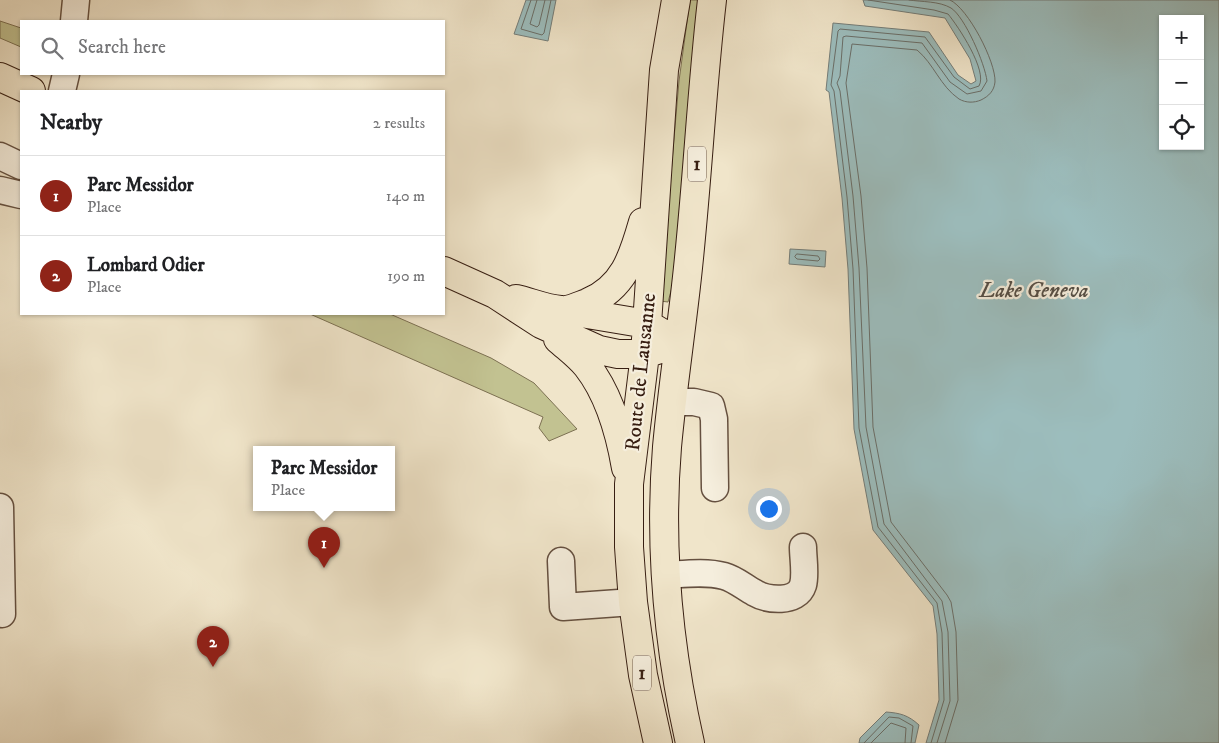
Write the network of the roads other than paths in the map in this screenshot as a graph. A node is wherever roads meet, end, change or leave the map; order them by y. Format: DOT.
graph roads {
  1 [pos="76,0"];
  2 [pos="676,0"];
  3 [pos="712,0"];
  4 [pos="74,20"];
  5 [pos="66,75"];
  6 [pos="0,77"];
  7 [pos="29,90"];
  8 [pos="62,90"];
  9 [pos="0,156"];
  10 [pos="20,166"];
  11 [pos="655,177"];
  12 [pos="0,190"];
  13 [pos="20,195"];
  14 [pos="445,271"];
  15 [pos="551,317"];
  16 [pos="647,324"];
  17 [pos="678,342"];
  18 [pos="645,354"];
  19 [pos="672,402"];
  20 [pos="629,484"];
  21 [pos="715,488"];
  22 [pos="0,507"];
  23 [pos="802,546"];
  24 [pos="561,561"];
  25 [pos="667,587"];
  26 [pos="632,602"];
  27 [pos="2,614"];
  28 [pos="658,743"];
  29 [pos="690,743"];
  1 -- 4 [label="street"];
  2 -- 11 [label="main road, Route de Lausanne / 1"];
  3 -- 17 [label="main road, Route de Lausanne / 1"];
  5 -- 8 [label="street"];
  6 -- 7 [label="main road"];
  9 -- 10 [label="street"];
  11 -- 15 [label="main road"];
  11 -- 16 [label="main road, Route de Lausanne / 1"];
  12 -- 13 [label="street"];
  14 -- 15 [label="main road"];
  15 -- 16 [label="main road"];
  15 -- 18 [label="main road"];
  15 -- 20 [label="main road"];
  16 -- 17 [label="main road"];
  16 -- 18 [label="main road, Route de Lausanne / 1"];
  17 -- 18 [label="main road"];
  17 -- 19 [label="main road, Route de Lausanne / 1"];
  18 -- 20 [label="main road, Route de Lausanne / 1"];
  19 -- 21 [label="street"];
  19 -- 25 [label="main road, Route de Lausanne / 1"];
  20 -- 26 [label="main road, Route de Lausanne / 1"];
  22 -- 27 [label="street"];
  23 -- 25 [label="street"];
  24 -- 26 [label="street"];
  25 -- 26 [label="main road"];
  25 -- 29 [label="main road, Route de Lausanne / 1"];
  26 -- 28 [label="main road, Route de Lausanne / 1"];
}
